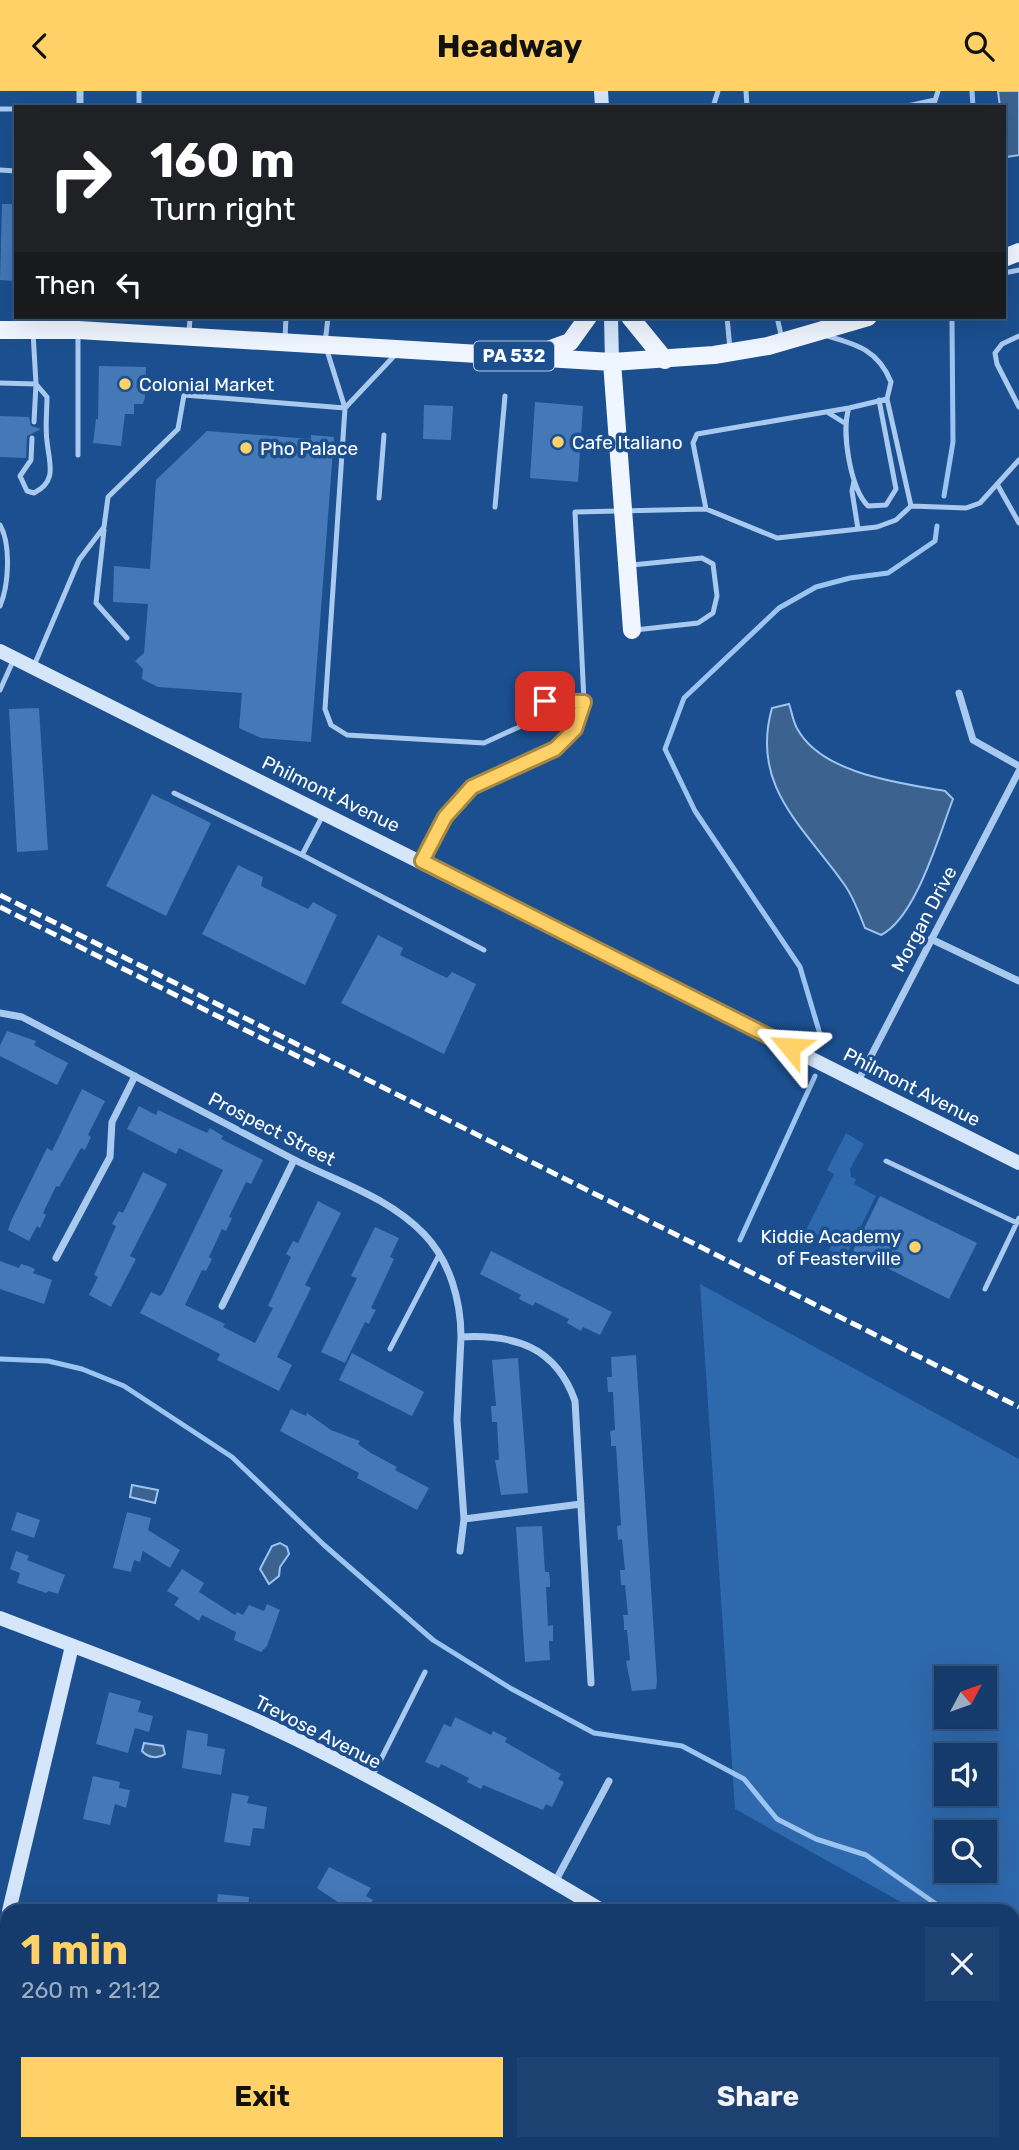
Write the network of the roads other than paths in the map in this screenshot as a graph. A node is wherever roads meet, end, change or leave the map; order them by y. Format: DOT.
graph roads {
  1 [pos="938,91"];
  2 [pos="934,104"];
  3 [pos="190,319"];
  4 [pos="286,319"];
  5 [pos="328,319"];
  6 [pos="587,319"];
  7 [pos="611,319"];
  8 [pos="632,319"];
  9 [pos="727,319"];
  10 [pos="777,319"];
  11 [pos="861,319"];
  12 [pos="78,323"];
  13 [pos="0,330"];
  14 [pos="33,330"];
  15 [pos="818,333"];
  16 [pos="188,336"];
  17 [pos="1019,336"];
  18 [pos="285,342"];
  19 [pos="783,342"];
  20 [pos="325,344"];
  21 [pos="401,349"];
  22 [pos="730,352"];
  23 [pos="530,356"];
  24 [pos="665,360"];
  25 [pos="612,362"];
  26 [pos="0,383"];
  27 [pos="36,384"];
  28 [pos="505,395"];
  29 [pos="887,398"];
  30 [pos="879,400"];
  31 [pos="1019,407"];
  32 [pos="345,408"];
  33 [pos="849,408"];
  34 [pos="827,412"];
  35 [pos="34,422"];
  36 [pos="844,422"];
  37 [pos="384,435"];
  38 [pos="32,438"];
  39 [pos="78,455"];
  40 [pos="1019,460"];
  41 [pos="855,481"];
  42 [pos="998,484"];
  43 [pos="379,499"];
  44 [pos="911,506"];
  45 [pos="495,507"];
  46 [pos="706,509"];
  47 [pos="624,513"];
  48 [pos="1019,523"];
  49 [pos="0,525"];
  50 [pos="104,527"];
  51 [pos="858,529"];
  52 [pos="626,565"];
  53 [pos="0,606"];
  54 [pos="632,630"];
  55 [pos="127,638"];
  56 [pos="0,651"];
  57 [pos="15,658"];
  58 [pos="33,667"];
  59 [pos="0,690"];
  60 [pos="959,693"];
  61 [pos="584,702"];
  62 [pos="1019,766"];
  63 [pos="1019,771"];
  64 [pos="174,793"];
  65 [pos="324,813"];
  66 [pos="302,855"];
  67 [pos="422,861"];
  68 [pos="931,939"];
  69 [pos="484,950"];
  70 [pos="1019,981"];
  71 [pos="0,1013"];
  72 [pos="135,1076"];
  73 [pos="858,1081"];
  74 [pos="295,1160"];
  75 [pos="886,1161"];
  76 [pos="1019,1163"];
  77 [pos="1018,1221"];
  78 [pos="439,1255"];
  79 [pos="56,1258"];
  80 [pos="985,1289"];
  81 [pos="222,1306"];
  82 [pos="461,1337"];
  83 [pos="390,1349"];
  84 [pos="581,1504"];
  85 [pos="464,1519"];
  86 [pos="460,1551"];
  87 [pos="0,1618"];
  88 [pos="72,1646"];
  89 [pos="425,1672"];
  90 [pos="591,1683"];
  91 [pos="370,1780"];
  92 [pos="609,1781"];
  93 [pos="555,1882"];
  94 [pos="11,1904"];
  95 [pos="591,1904"];
  1 -- 2 [label="lane"];
  3 -- 16 [label="lane"];
  4 -- 18 [label="lane"];
  5 -- 20 [label="lane"];
  6 -- 23 [label="main road"];
  7 -- 25 [label="main road"];
  8 -- 24 [label="main road"];
  9 -- 22 [label="lane"];
  10 -- 19 [label="lane"];
  11 -- 15 [label="main road, PA 532"];
  12 -- 14 [label="main road, PA 532"];
  12 -- 16 [label="main road, PA 532"];
  12 -- 39 [label="lane"];
  13 -- 14 [label="main road, PA 532"];
  14 -- 27 [label="lane"];
  15 -- 19 [label="main road, PA 532"];
  15 -- 29 [label="lane"];
  16 -- 18 [label="main road, PA 532"];
  17 -- 31 [label="lane"];
  18 -- 20 [label="main road, PA 532"];
  19 -- 22 [label="main road, PA 532"];
  20 -- 21 [label="main road, PA 532"];
  20 -- 32 [label="lane"];
  21 -- 23 [label="main road, PA 532"];
  21 -- 32 [label="lane"];
  22 -- 24 [label="main road, PA 532"];
  23 -- 25 [label="main road, PA 532"];
  24 -- 25 [label="main road, PA 532"];
  25 -- 47 [label="main road"];
  26 -- 27 [label="lane"];
  27 -- 35 [label="lane"];
  27 -- 38 [label="lane"];
  28 -- 45 [label="lane"];
  29 -- 30 [label="lane"];
  29 -- 44 [label="lane"];
  30 -- 33 [label="lane"];
  30 -- 41 [label="lane"];
  32 -- 50 [label="lane"];
  32 -- 61 [label="lane"];
  33 -- 34 [label="lane"];
  33 -- 36 [label="lane"];
  34 -- 36 [label="lane"];
  34 -- 46 [label="lane"];
  36 -- 41 [label="lane"];
  37 -- 43 [label="lane"];
  40 -- 42 [label="lane"];
  41 -- 51 [label="lane"];
  42 -- 44 [label="lane"];
  42 -- 48 [label="lane"];
  44 -- 51 [label="lane"];
  46 -- 47 [label="lane"];
  46 -- 51 [label="lane"];
  47 -- 52 [label="main road"];
  47 -- 61 [label="lane"];
  49 -- 53 [label="lane"];
  50 -- 55 [label="lane"];
  50 -- 58 [label="lane"];
  52 -- 54 [label="main road"];
  52 -- 54 [label="lane"];
  56 -- 57 [label="main road, Philmont Avenue"];
  57 -- 58 [label="main road, Philmont Avenue"];
  57 -- 59 [label="lane"];
  58 -- 65 [label="main road, Philmont Avenue"];
  60 -- 62 [label="street"];
  61 -- 67 [label="lane"];
  63 -- 68 [label="street, Morgan Drive"];
  64 -- 66 [label="lane"];
  65 -- 66 [label="lane"];
  65 -- 67 [label="main road, Philmont Avenue"];
  66 -- 69 [label="lane"];
  67 -- 73 [label="main road, Philmont Avenue"];
  68 -- 70 [label="street"];
  68 -- 73 [label="street, Morgan Drive"];
  71 -- 72 [label="street, Prospect Street"];
  72 -- 74 [label="street, Prospect Street"];
  72 -- 79 [label="street"];
  73 -- 76 [label="main road, Philmont Avenue"];
  74 -- 78 [label="street, Prospect Street"];
  74 -- 81 [label="street"];
  75 -- 77 [label="lane"];
  77 -- 80 [label="lane"];
  78 -- 82 [label="street, Prospect Street"];
  78 -- 83 [label="lane"];
  82 -- 84 [label="street"];
  82 -- 85 [label="street, Prospect Street"];
  84 -- 85 [label="street"];
  84 -- 90 [label="street"];
  85 -- 86 [label="street, Prospect Street"];
  87 -- 88 [label="main road, Trevose Avenue"];
  88 -- 91 [label="main road, Trevose Avenue"];
  88 -- 94 [label="main road"];
  89 -- 91 [label="lane"];
  91 -- 93 [label="main road, Trevose Avenue"];
  92 -- 93 [label="street"];
  93 -- 95 [label="main road, Trevose Avenue"];
}
